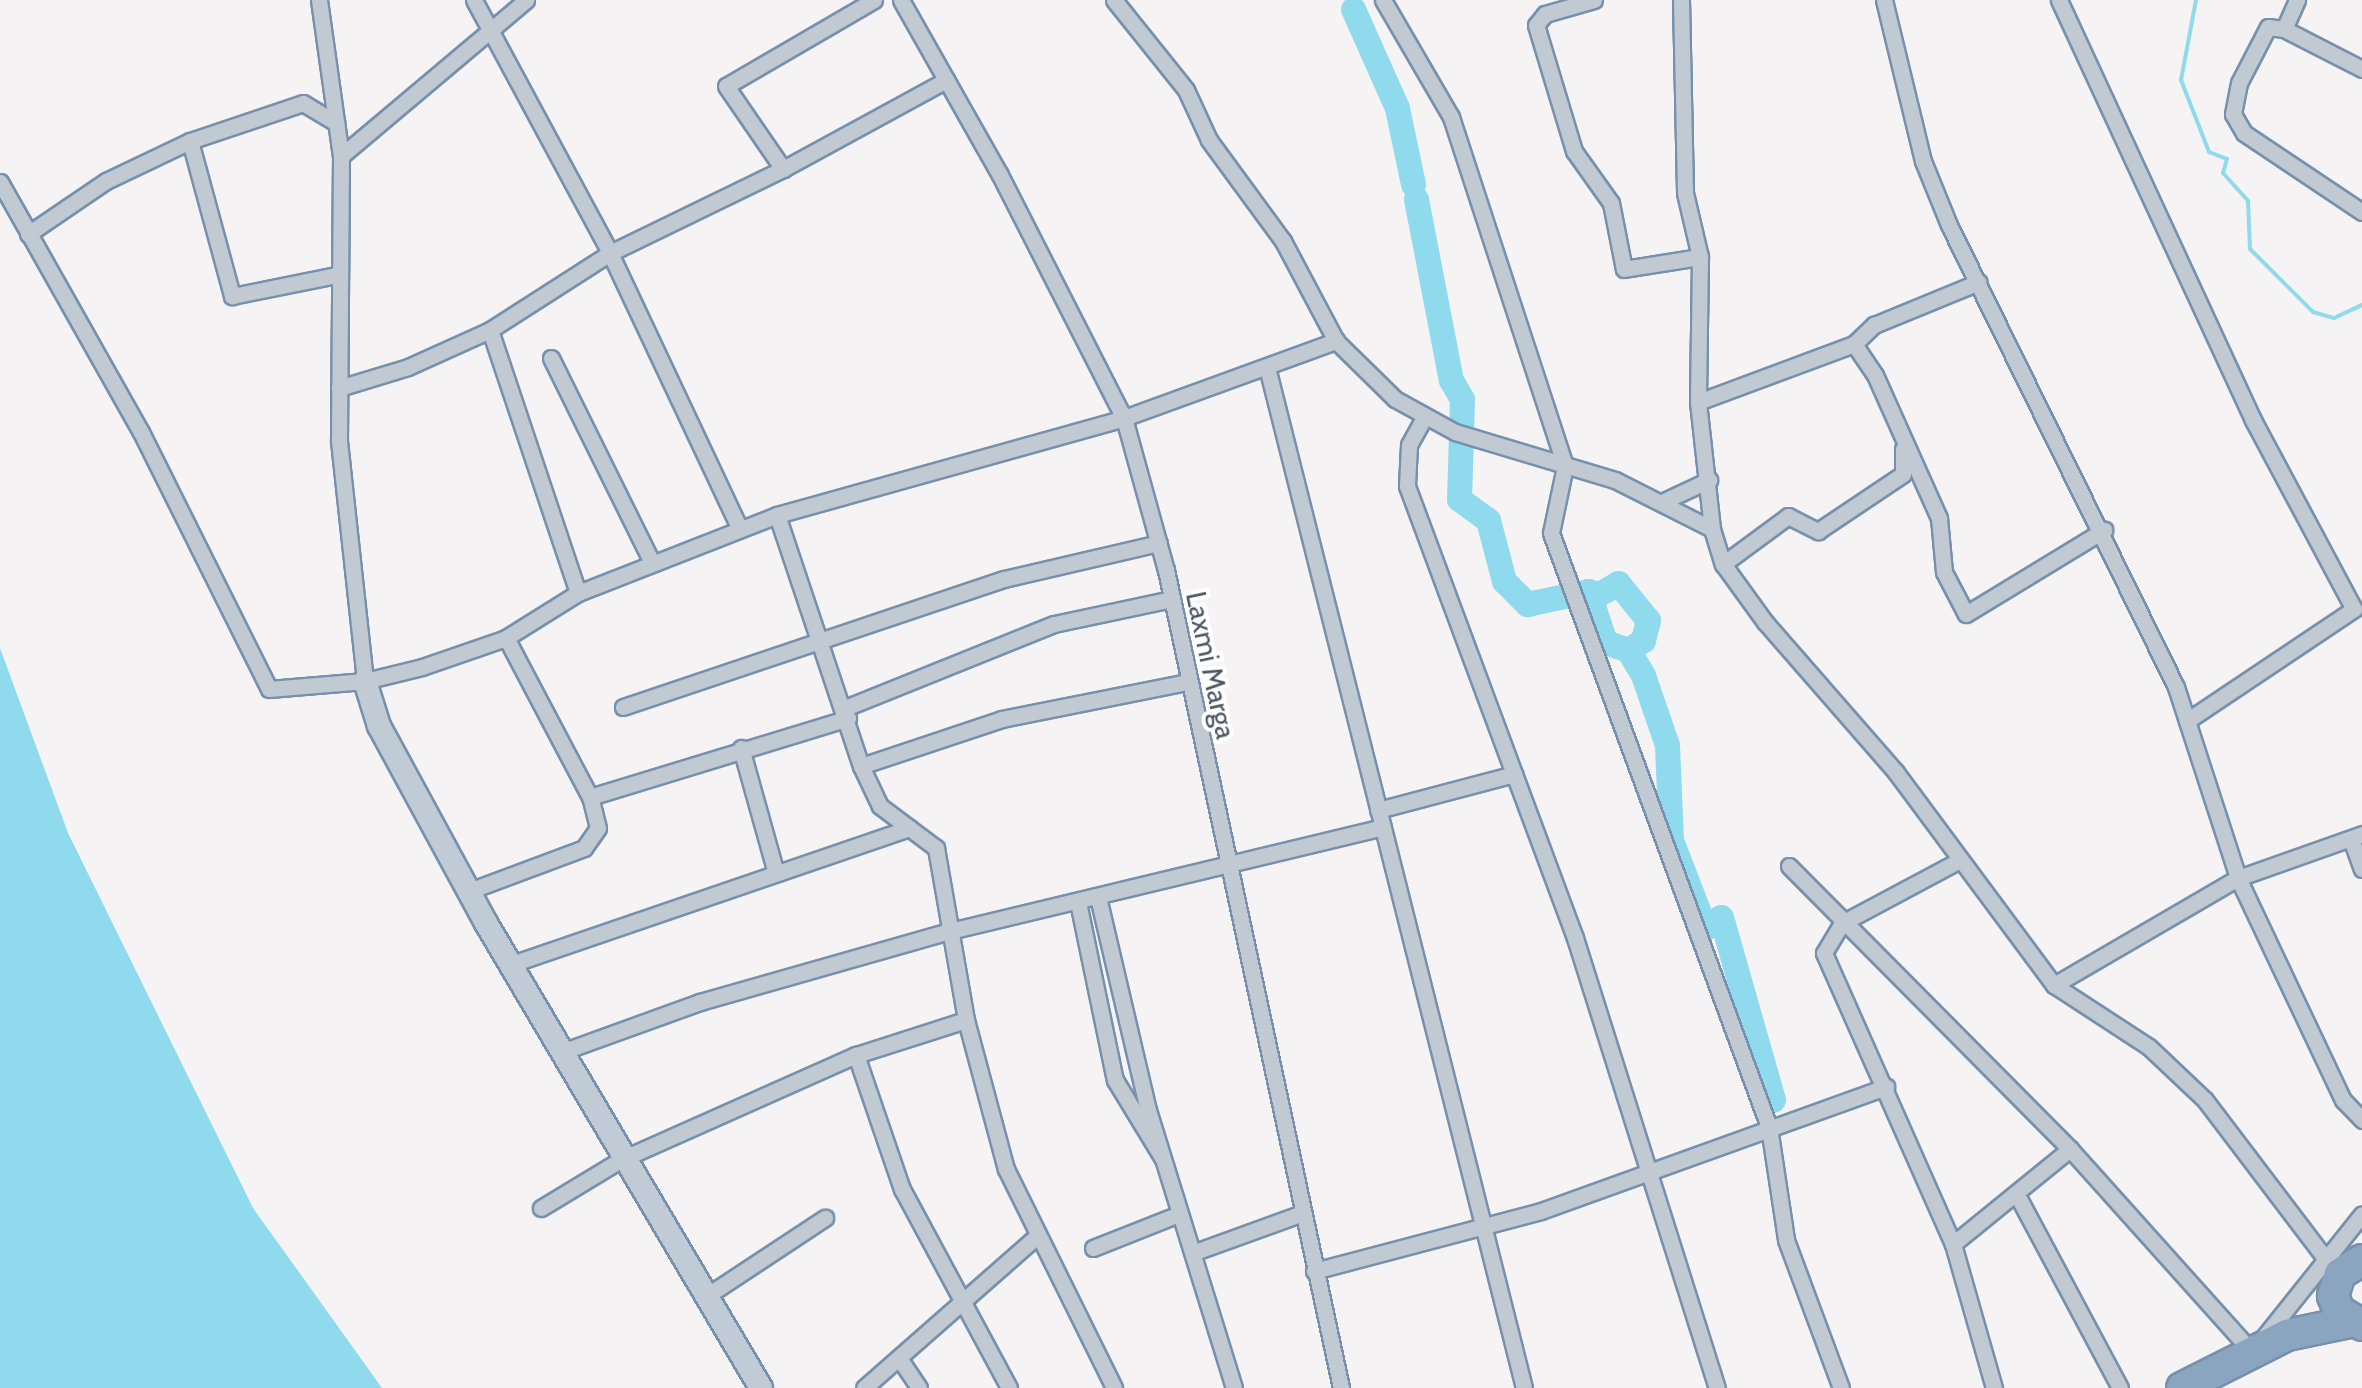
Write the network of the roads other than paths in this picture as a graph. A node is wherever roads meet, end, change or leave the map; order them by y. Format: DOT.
graph roads {
  1 [pos="319,0"];
  2 [pos="474,0"];
  3 [pos="526,0"];
  4 [pos="874,0"];
  5 [pos="901,0"];
  6 [pos="1114,0"];
  7 [pos="1384,0"];
  8 [pos="1594,0"];
  9 [pos="1680,0"];
  10 [pos="1884,0"];
  11 [pos="2060,0"];
  12 [pos="2297,0"];
  13 [pos="492,26"];
  14 [pos="2284,29"];
  15 [pos="2361,66"];
  16 [pos="946,80"];
  17 [pos="336,123"];
  18 [pos="190,141"];
  19 [pos="341,156"];
  20 [pos="783,169"];
  21 [pos="0,182"];
  22 [pos="2362,212"];
  23 [pos="28,234"];
  24 [pos="610,252"];
  25 [pos="1700,257"];
  26 [pos="336,275"];
  27 [pos="1979,282"];
  28 [pos="490,330"];
  29 [pos="1336,341"];
  30 [pos="1854,344"];
  31 [pos="552,358"];
  32 [pos="1267,366"];
  33 [pos="340,388"];
  34 [pos="1698,402"];
  35 [pos="1425,416"];
  36 [pos="1124,418"];
  37 [pos="1904,442"];
  38 [pos="1565,466"];
  39 [pos="1709,480"];
  40 [pos="1664,501"];
  41 [pos="777,514"];
  42 [pos="740,529"];
  43 [pos="1712,530"];
  44 [pos="2104,530"];
  45 [pos="1159,543"];
  46 [pos="652,562"];
  47 [pos="1723,564"];
  48 [pos="578,593"];
  49 [pos="1172,599"];
  50 [pos="2358,615"];
  51 [pos="506,638"];
  52 [pos="820,640"];
  53 [pos="365,681"];
  54 [pos="1188,682"];
  55 [pos="623,707"];
  56 [pos="846,713"];
  57 [pos="2187,721"];
  58 [pos="741,748"];
  59 [pos="860,766"];
  60 [pos="1514,774"];
  61 [pos="590,797"];
  62 [pos="1380,818"];
  63 [pos="908,828"];
  64 [pos="2356,836"];
  65 [pos="1960,860"];
  66 [pos="1228,865"];
  67 [pos="1789,866"];
  68 [pos="2362,869"];
  69 [pos="775,870"];
  70 [pos="2238,878"];
  71 [pos="469,891"];
  72 [pos="1098,897"];
  73 [pos="1078,902"];
  74 [pos="1842,923"];
  75 [pos="950,932"];
  76 [pos="510,965"];
  77 [pos="2054,985"];
  78 [pos="966,1020"];
  79 [pos="558,1053"];
  80 [pos="856,1055"];
  81 [pos="1886,1087"];
  82 [pos="2362,1120"];
  83 [pos="1769,1127"];
  84 [pos="2070,1149"];
  85 [pos="622,1159"];
  86 [pos="1165,1160"];
  87 [pos="1650,1172"];
  88 [pos="2016,1193"];
  89 [pos="540,1208"];
  90 [pos="1179,1214"];
  91 [pos="1300,1214"];
  92 [pos="2362,1214"];
  93 [pos="825,1218"];
  94 [pos="1482,1227"];
  95 [pos="1037,1236"];
  96 [pos="1953,1244"];
  97 [pos="1093,1248"];
  98 [pos="1195,1252"];
  99 [pos="2325,1258"];
  100 [pos="2361,1258"];
  101 [pos="1314,1271"];
  102 [pos="706,1296"];
  103 [pos="2333,1296"];
  104 [pos="962,1304"];
  105 [pos="2356,1324"];
  106 [pos="2287,1335"];
  107 [pos="2252,1352"];
  108 [pos="899,1358"];
  109 [pos="761,1388"];
  110 [pos="864,1388"];
  111 [pos="919,1388"];
  112 [pos="1009,1388"];
  113 [pos="1114,1388"];
  114 [pos="1234,1388"];
  115 [pos="1341,1388"];
  116 [pos="1524,1388"];
  117 [pos="1716,1388"];
  118 [pos="1841,1388"];
  119 [pos="1994,1388"];
  120 [pos="2120,1388"];
  121 [pos="2182,1388"];
  1 -- 17 [label="street"];
  2 -- 13 [label="street"];
  3 -- 13 [label="street"];
  4 -- 20 [label="street"];
  5 -- 16 [label="street, Laxmi Marga"];
  6 -- 29 [label="street"];
  7 -- 38 [label="street"];
  8 -- 25 [label="street"];
  9 -- 25 [label="street"];
  10 -- 27 [label="street"];
  11 -- 50 [label="street"];
  12 -- 14 [label="street"];
  13 -- 19 [label="street"];
  13 -- 24 [label="street"];
  14 -- 15 [label="street"];
  14 -- 22 [label="street"];
  16 -- 20 [label="street"];
  16 -- 36 [label="street, Laxmi Marga"];
  17 -- 18 [label="street"];
  17 -- 19 [label="street"];
  18 -- 23 [label="street"];
  18 -- 26 [label="street"];
  19 -- 26 [label="street"];
  20 -- 24 [label="street"];
  21 -- 23 [label="street"];
  23 -- 53 [label="street"];
  24 -- 28 [label="street"];
  24 -- 42 [label="street"];
  25 -- 34 [label="street"];
  26 -- 33 [label="street"];
  27 -- 30 [label="street"];
  27 -- 44 [label="street"];
  28 -- 33 [label="street"];
  28 -- 48 [label="street"];
  29 -- 32 [label="street"];
  29 -- 35 [label="street"];
  30 -- 34 [label="street"];
  30 -- 37 [label="street"];
  31 -- 46 [label="street"];
  32 -- 36 [label="street"];
  32 -- 62 [label="street"];
  33 -- 53 [label="street"];
  34 -- 39 [label="street"];
  35 -- 38 [label="street"];
  35 -- 60 [label="street"];
  36 -- 41 [label="street"];
  36 -- 45 [label="street, Laxmi Marga"];
  37 -- 44 [label="street"];
  37 -- 47 [label="street"];
  38 -- 40 [label="street"];
  38 -- 83 [label="street"];
  39 -- 40 [label="street"];
  39 -- 43 [label="street"];
  40 -- 43 [label="street"];
  41 -- 42 [label="street"];
  41 -- 52 [label="street"];
  42 -- 46 [label="street"];
  43 -- 47 [label="street"];
  44 -- 57 [label="street"];
  45 -- 49 [label="street, Laxmi Marga"];
  45 -- 52 [label="street"];
  46 -- 48 [label="street"];
  47 -- 65 [label="street"];
  48 -- 51 [label="street"];
  49 -- 54 [label="street, Laxmi Marga"];
  49 -- 56 [label="street"];
  50 -- 57 [label="street"];
  51 -- 53 [label="street"];
  51 -- 61 [label="street"];
  52 -- 55 [label="street"];
  52 -- 56 [label="street"];
  53 -- 71 [label="street"];
  54 -- 59 [label="street"];
  54 -- 66 [label="street, Laxmi Marga"];
  56 -- 58 [label="street"];
  56 -- 59 [label="street"];
  57 -- 70 [label="street"];
  58 -- 61 [label="street"];
  58 -- 69 [label="street"];
  59 -- 63 [label="street"];
  60 -- 62 [label="street"];
  60 -- 87 [label="street"];
  61 -- 71 [label="street"];
  62 -- 66 [label="street"];
  62 -- 94 [label="street"];
  63 -- 69 [label="street"];
  63 -- 75 [label="street"];
  64 -- 68 [label="street"];
  64 -- 70 [label="street"];
  65 -- 74 [label="street"];
  65 -- 77 [label="street"];
  66 -- 72 [label="street"];
  66 -- 91 [label="street, Laxmi Marga"];
  67 -- 74 [label="street"];
  69 -- 76 [label="street"];
  70 -- 77 [label="street"];
  70 -- 82 [label="street"];
  71 -- 76 [label="street"];
  72 -- 73 [label="street"];
  72 -- 86 [label="street"];
  73 -- 75 [label="street"];
  73 -- 86 [label="street"];
  74 -- 81 [label="street"];
  74 -- 84 [label="street"];
  75 -- 78 [label="street"];
  75 -- 79 [label="street"];
  76 -- 79 [label="street"];
  77 -- 99 [label="street"];
  78 -- 80 [label="street"];
  78 -- 95 [label="street"];
  79 -- 85 [label="street"];
  80 -- 85 [label="street"];
  80 -- 104 [label="street"];
  81 -- 83 [label="street"];
  81 -- 96 [label="street"];
  83 -- 87 [label="street"];
  83 -- 118 [label="street"];
  84 -- 88 [label="street"];
  84 -- 107 [label="street"];
  85 -- 89 [label="street"];
  85 -- 102 [label="street"];
  86 -- 90 [label="street"];
  87 -- 94 [label="street"];
  87 -- 117 [label="street"];
  88 -- 96 [label="street"];
  88 -- 120 [label="street"];
  90 -- 97 [label="street"];
  90 -- 98 [label="street"];
  91 -- 98 [label="street"];
  91 -- 101 [label="street, Laxmi Marga"];
  92 -- 99 [label="street"];
  93 -- 102 [label="street"];
  94 -- 101 [label="street"];
  94 -- 116 [label="street"];
  95 -- 104 [label="street"];
  95 -- 113 [label="street"];
  96 -- 119 [label="street"];
  98 -- 114 [label="street"];
  99 -- 107 [label="street"];
  100 -- 103 [label="highway"];
  101 -- 115 [label="street, Laxmi Marga"];
  102 -- 109 [label="street"];
  103 -- 105 [label="highway"];
  103 -- 106 [label="highway"];
  104 -- 108 [label="street"];
  104 -- 112 [label="street"];
  105 -- 106 [label="highway"];
  106 -- 107 [label="highway"];
  107 -- 121 [label="highway"];
  108 -- 110 [label="street"];
  108 -- 111 [label="street"];
}
